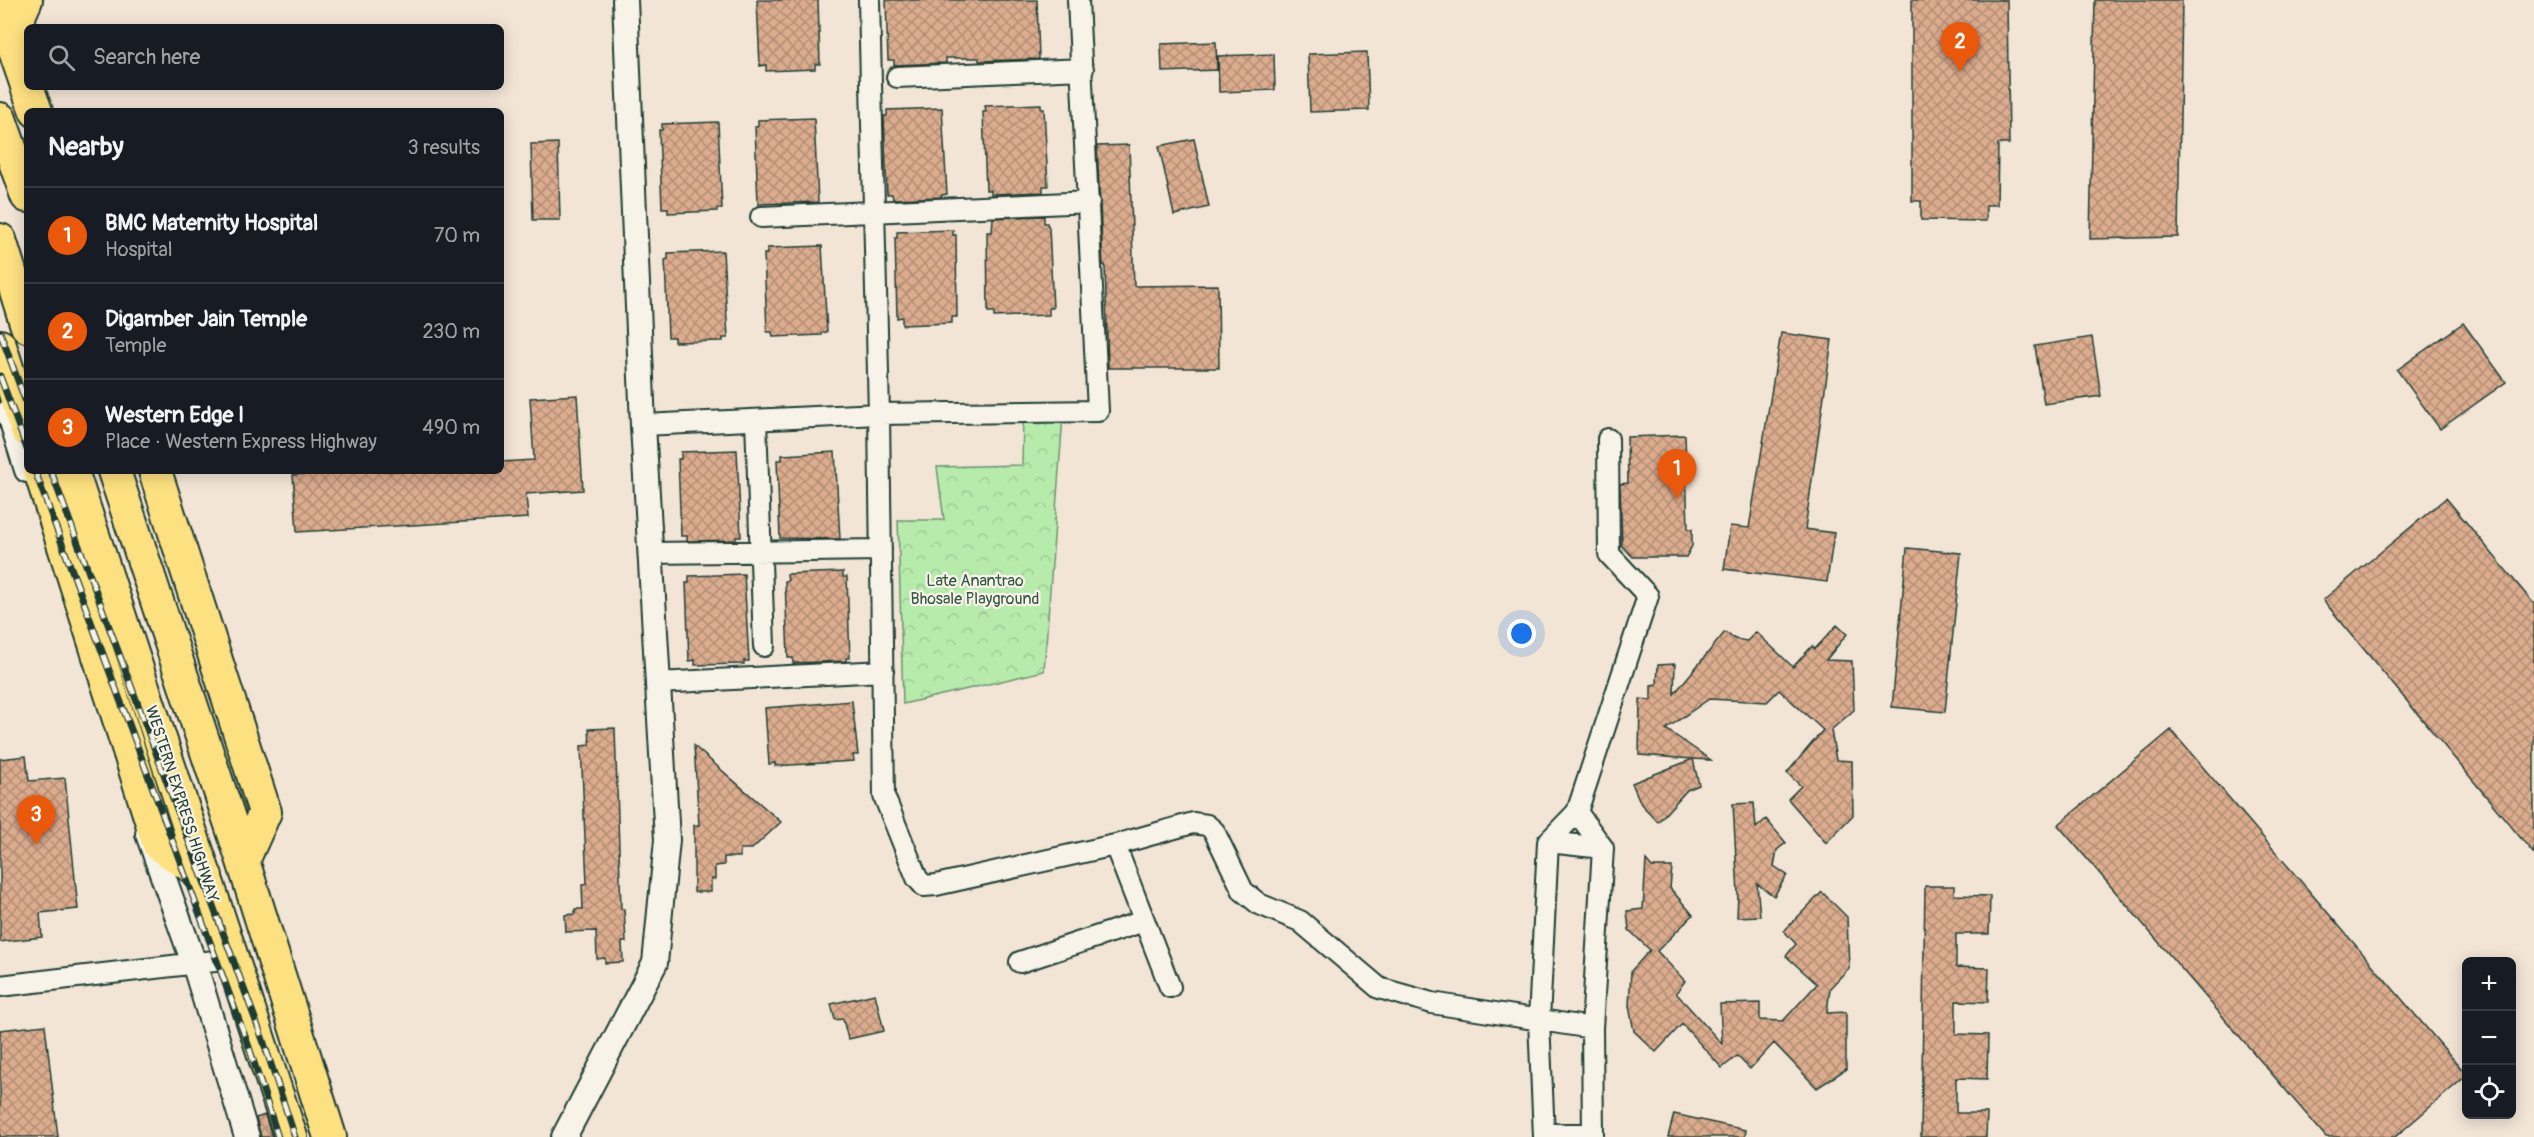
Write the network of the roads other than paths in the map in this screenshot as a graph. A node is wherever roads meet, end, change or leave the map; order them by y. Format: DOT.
graph roads {
  1 [pos="26,0"];
  2 [pos="625,0"];
  3 [pos="869,0"];
  4 [pos="1078,0"];
  5 [pos="5,22"];
  6 [pos="1083,69"];
  7 [pos="24,77"];
  8 [pos="897,77"];
  9 [pos="28,90"];
  10 [pos="35,108"];
  11 [pos="0,118"];
  12 [pos="24,187"];
  13 [pos="1089,202"];
  14 [pos="874,213"];
  15 [pos="761,217"];
  16 [pos="0,240"];
  17 [pos="24,316"];
  18 [pos="0,346"];
  19 [pos="0,384"];
  20 [pos="879,414"];
  21 [pos="756,420"];
  22 [pos="24,421"];
  23 [pos="643,424"];
  24 [pos="1608,439"];
  25 [pos="24,460"];
  26 [pos="28,474"];
  27 [pos="41,474"];
  28 [pos="73,474"];
  29 [pos="115,474"];
  30 [pos="156,474"];
  31 [pos="881,550"];
  32 [pos="762,552"];
  33 [pos="650,553"];
  34 [pos="764,646"];
  35 [pos="883,671"];
  36 [pos="658,683"];
  37 [pos="1577,812"];
  38 [pos="1548,842"];
  39 [pos="1115,845"];
  40 [pos="1603,848"];
  41 [pos="243,861"];
  42 [pos="206,876"];
  43 [pos="1144,921"];
  44 [pos="232,959"];
  45 [pos="1020,962"];
  46 [pos="194,963"];
  47 [pos="0,986"];
  48 [pos="1170,987"];
  49 [pos="1539,1020"];
  50 [pos="1592,1028"];
  51 [pos="571,1134"];
  52 [pos="1592,1135"];
  53 [pos="1544,1136"];
  54 [pos="247,1137"];
  55 [pos="291,1137"];
  56 [pos="330,1137"];
  1 -- 5 [label="highway"];
  2 -- 23 [label="street"];
  3 -- 14 [label="street"];
  4 -- 6 [label="street"];
  5 -- 7 [label="highway"];
  6 -- 8 [label="street"];
  6 -- 13 [label="street"];
  9 -- 10 [label="highway"];
  11 -- 12 [label="highway"];
  13 -- 14 [label="street"];
  13 -- 20 [label="street"];
  14 -- 15 [label="street"];
  14 -- 20 [label="street"];
  16 -- 17 [label="highway"];
  18 -- 22 [label="highway"];
  19 -- 25 [label="street"];
  20 -- 21 [label="street"];
  20 -- 31 [label="street"];
  21 -- 23 [label="street"];
  21 -- 32 [label="street"];
  23 -- 33 [label="street"];
  24 -- 37 [label="street"];
  26 -- 46 [label="street"];
  27 -- 42 [label="highway"];
  28 -- 42 [label="highway, WESTERN EXPRESS HIGHWAY"];
  29 -- 41 [label="highway"];
  30 -- 41 [label="highway"];
  31 -- 32 [label="street"];
  31 -- 35 [label="street"];
  32 -- 33 [label="street"];
  32 -- 34 [label="street"];
  33 -- 36 [label="street"];
  35 -- 36 [label="street"];
  35 -- 39 [label="street"];
  36 -- 51 [label="street"];
  37 -- 38 [label="street"];
  37 -- 40 [label="street"];
  38 -- 40 [label="street"];
  38 -- 49 [label="street"];
  39 -- 43 [label="street"];
  39 -- 49 [label="street"];
  40 -- 50 [label="street"];
  41 -- 56 [label="highway"];
  42 -- 44 [label="highway, WESTERN EXPRESS HIGHWAY"];
  43 -- 45 [label="street"];
  43 -- 48 [label="street"];
  44 -- 46 [label="street"];
  44 -- 55 [label="highway, WESTERN EXPRESS HIGHWAY"];
  46 -- 47 [label="street"];
  46 -- 54 [label="street"];
  49 -- 50 [label="street"];
  49 -- 53 [label="street"];
  50 -- 52 [label="street"];
  52 -- 53 [label="street"];
}
